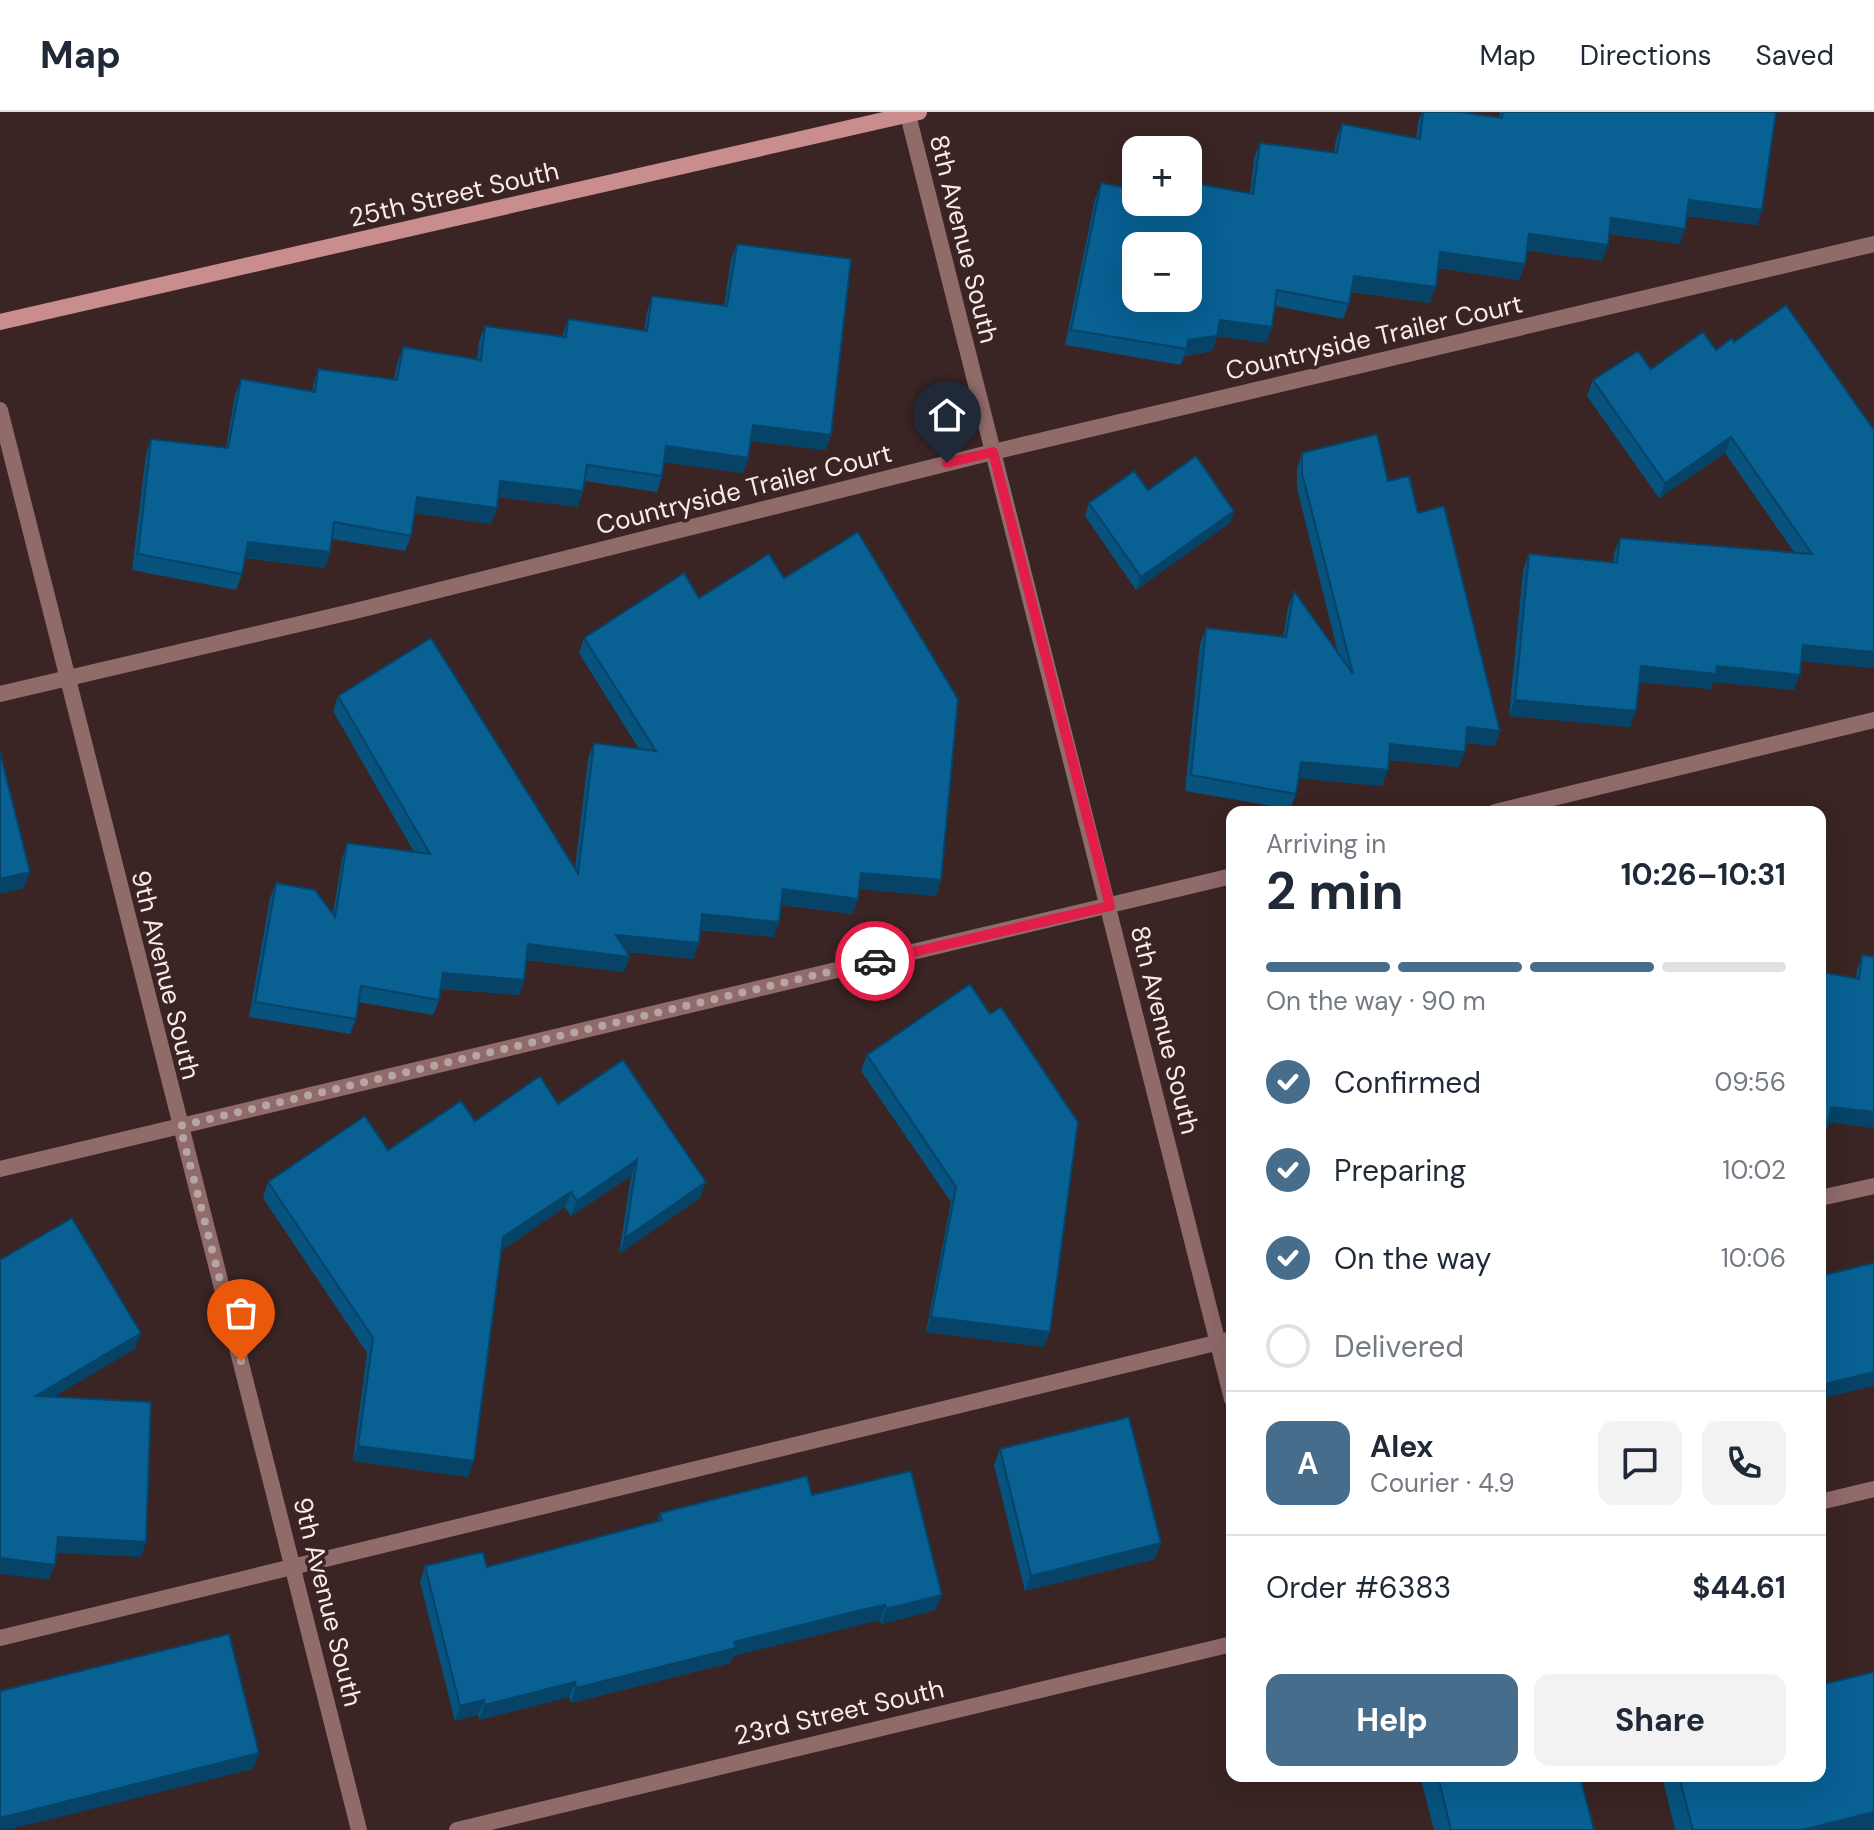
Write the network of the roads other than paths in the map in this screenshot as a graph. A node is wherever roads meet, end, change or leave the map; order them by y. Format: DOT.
graph roads {
  1 [pos="913,113"];
  2 [pos="1874,244"];
  3 [pos="0,322"];
  4 [pos="0,410"];
  5 [pos="993,452"];
  6 [pos="67,679"];
  7 [pos="0,694"];
  8 [pos="1874,720"];
  9 [pos="1520,806"];
  10 [pos="1226,877"];
  11 [pos="1110,906"];
  12 [pos="180,1126"];
  13 [pos="0,1169"];
  14 [pos="1874,1186"];
  15 [pos="1826,1197"];
  16 [pos="1225,1341"];
  17 [pos="1874,1489"];
  18 [pos="1826,1501"];
  19 [pos="295,1566"];
  20 [pos="0,1638"];
  21 [pos="1226,1645"];
  22 [pos="359,1830"];
  23 [pos="457,1830"];
  1 -- 3 [label="main road, 25th Street South"];
  1 -- 5 [label="street, 8th Avenue South"];
  2 -- 5 [label="street, Countryside Trailer Court"];
  4 -- 6 [label="street, 9th Avenue South"];
  5 -- 6 [label="street, Countryside Trailer Court"];
  5 -- 11 [label="street, 8th Avenue South"];
  6 -- 7 [label="street, Countryside Trailer Court"];
  6 -- 12 [label="street, 9th Avenue South"];
  8 -- 9 [label="street"];
  10 -- 11 [label="street"];
  11 -- 12 [label="street"];
  11 -- 16 [label="street, 8th Avenue South"];
  12 -- 13 [label="street"];
  12 -- 19 [label="street, 9th Avenue South"];
  14 -- 15 [label="street"];
  16 -- 19 [label="street"];
  17 -- 18 [label="street"];
  19 -- 20 [label="street"];
  19 -- 22 [label="street, 9th Avenue South"];
  21 -- 23 [label="street, 23rd Street South"];
}
